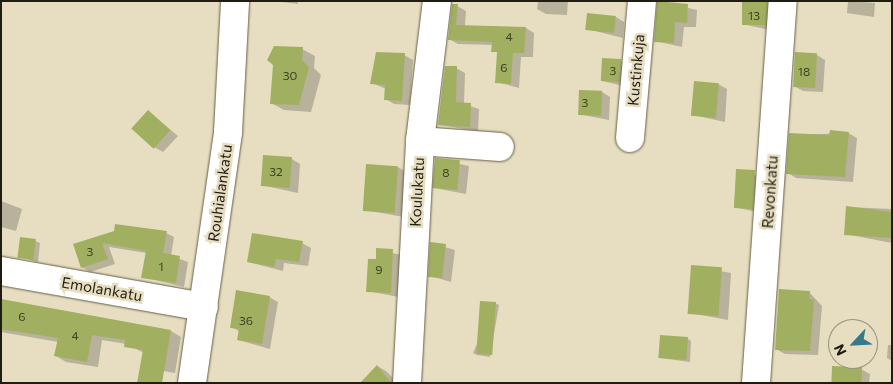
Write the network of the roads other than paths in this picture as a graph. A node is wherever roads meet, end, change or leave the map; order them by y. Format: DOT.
graph roads {
  1 [pos="235,1"];
  2 [pos="437,1"];
  3 [pos="642,1"];
  4 [pos="783,1"];
  5 [pos="630,138"];
  6 [pos="420,141"];
  7 [pos="500,147"];
  8 [pos="1,271"];
  9 [pos="204,307"];
  10 [pos="192,383"];
  11 [pos="407,383"];
  12 [pos="756,383"];
  1 -- 9 [label="street, Rouhialankatu"];
  2 -- 6 [label="street, Koulukatu"];
  3 -- 5 [label="street, Kustinkuja"];
  4 -- 12 [label="street, Revonkatu"];
  6 -- 7 [label="street"];
  6 -- 11 [label="street, Koulukatu"];
  8 -- 9 [label="street, Emolankatu"];
  9 -- 10 [label="street, Rouhialankatu"];
}
